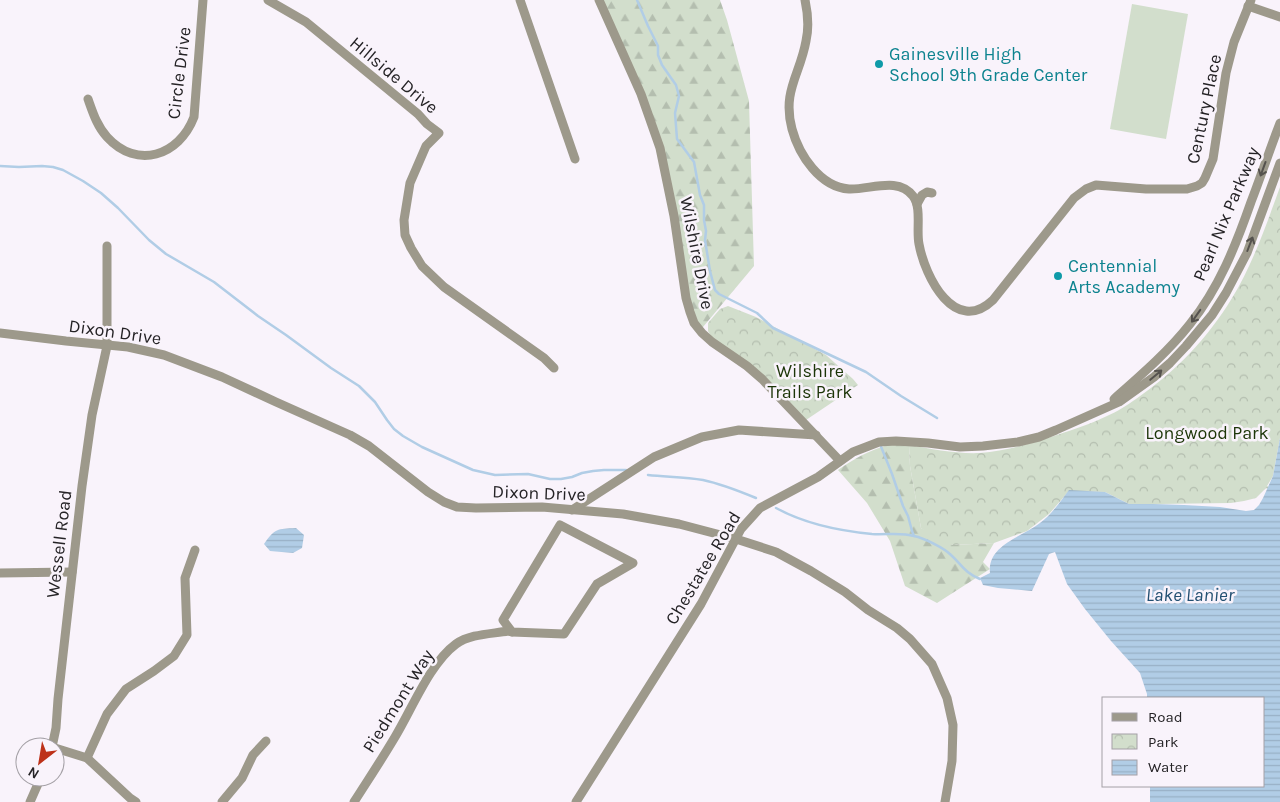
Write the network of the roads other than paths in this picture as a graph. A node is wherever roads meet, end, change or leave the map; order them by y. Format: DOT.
graph roads {
  1 [pos="203,0"];
  2 [pos="268,0"];
  3 [pos="520,0"];
  4 [pos="599,0"];
  5 [pos="805,0"];
  6 [pos="1250,3"];
  7 [pos="1280,17"];
  8 [pos="88,99"];
  9 [pos="1280,123"];
  10 [pos="574,159"];
  11 [pos="1280,163"];
  12 [pos="932,193"];
  13 [pos="917,204"];
  14 [pos="107,246"];
  15 [pos="0,333"];
  16 [pos="107,346"];
  17 [pos="554,368"];
  18 [pos="1101,411"];
  19 [pos="816,435"];
  20 [pos="840,461"];
  21 [pos="572,510"];
  22 [pos="736,539"];
  23 [pos="195,550"];
  24 [pos="72,572"];
  25 [pos="0,573"];
  26 [pos="512,632"];
  27 [pos="55,737"];
  28 [pos="266,741"];
  29 [pos="65,751"];
  30 [pos="87,758"];
  31 [pos="37,787"];
  32 [pos="30,802"];
  33 [pos="136,802"];
  34 [pos="222,802"];
  35 [pos="354,802"];
  36 [pos="576,802"];
  37 [pos="945,802"];
  1 -- 8 [label="street, Circle Drive"];
  2 -- 17 [label="street, Hillside Drive"];
  3 -- 10 [label="street"];
  4 -- 19 [label="street, Wilshire Drive"];
  5 -- 13 [label="street"];
  6 -- 7 [label="street"];
  6 -- 13 [label="street, Century Place"];
  9 -- 18 [label="street, Pearl Nix Parkway, one-way"];
  18 -- 11 [label="street, Pearl Nix Parkway, one-way"];
  12 -- 13 [label="street"];
  14 -- 16 [label="street, Wessell Road"];
  15 -- 16 [label="street, Dixon Drive"];
  16 -- 21 [label="street, Dixon Drive"];
  16 -- 24 [label="street, Wessell Road"];
  18 -- 20 [label="street, Chestatee Road"];
  19 -- 20 [label="street, Wilshire Drive"];
  19 -- 21 [label="street"];
  20 -- 22 [label="street, Chestatee Road"];
  21 -- 22 [label="street, Dixon Drive"];
  22 -- 36 [label="street, Chestatee Road"];
  22 -- 37 [label="street, Dixon Drive"];
  23 -- 30 [label="street"];
  24 -- 25 [label="street"];
  24 -- 27 [label="street, Wessell Road"];
  26 -- 26 [label="street, Piedmont Way"];
  26 -- 35 [label="street, Piedmont Way"];
  28 -- 34 [label="street"];
  29 -- 30 [label="street"];
  30 -- 33 [label="street"];
  31 -- 32 [label="street"];
}
